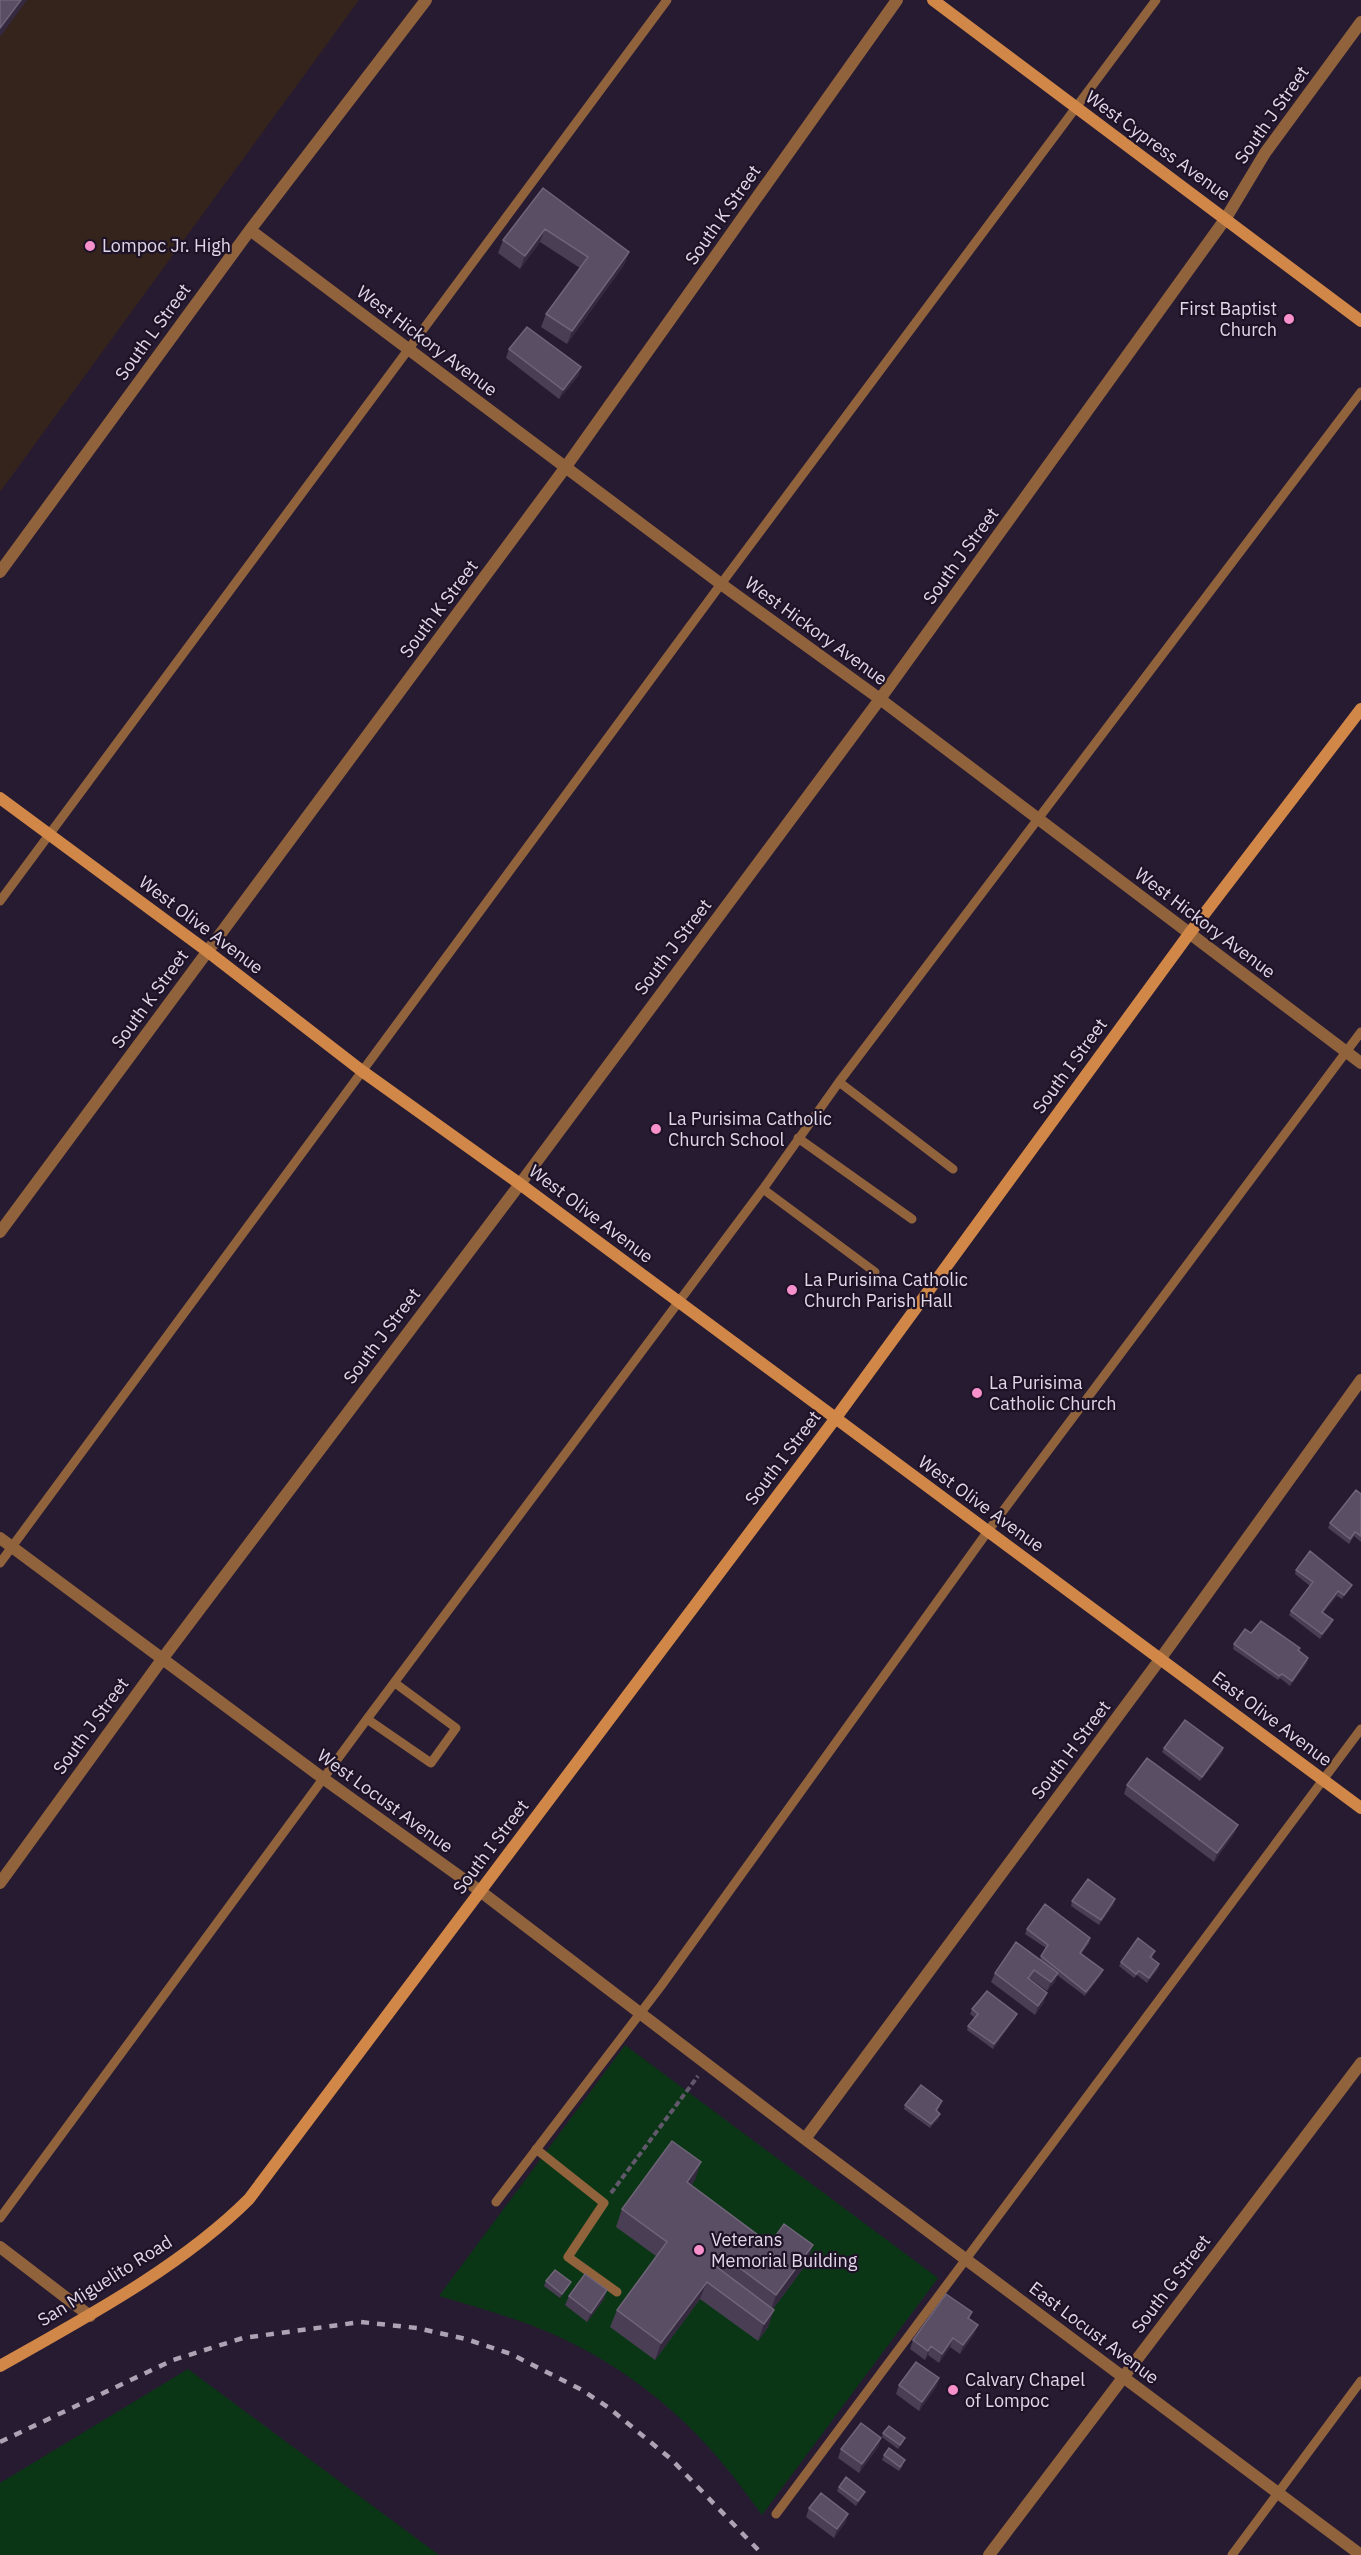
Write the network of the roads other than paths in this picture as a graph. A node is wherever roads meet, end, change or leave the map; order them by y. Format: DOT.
graph roads {
  1 [pos="426,0"];
  2 [pos="667,0"];
  3 [pos="897,0"];
  4 [pos="933,0"];
  5 [pos="1156,0"];
  6 [pos="1361,22"];
  7 [pos="1076,108"];
  8 [pos="1226,218"];
  9 [pos="250,230"];
  10 [pos="1361,321"];
  11 [pos="408,349"];
  12 [pos="1361,392"];
  13 [pos="565,468"];
  14 [pos="0,572"];
  15 [pos="721,584"];
  16 [pos="880,699"];
  17 [pos="1361,709"];
  18 [pos="0,798"];
  19 [pos="1038,819"];
  20 [pos="49,834"];
  21 [pos="0,901"];
  22 [pos="1189,934"];
  23 [pos="207,951"];
  24 [pos="1361,1032"];
  25 [pos="1346,1052"];
  26 [pos="1361,1063"];
  27 [pos="362,1071"];
  28 [pos="839,1082"];
  29 [pos="798,1138"];
  30 [pos="953,1169"];
  31 [pos="520,1184"];
  32 [pos="763,1189"];
  33 [pos="912,1220"];
  34 [pos="0,1232"];
  35 [pos="875,1272"];
  36 [pos="678,1302"];
  37 [pos="1361,1380"];
  38 [pos="835,1419"];
  39 [pos="987,1531"];
  40 [pos="0,1538"];
  41 [pos="12,1547"];
  42 [pos="0,1563"];
  43 [pos="163,1658"];
  44 [pos="1161,1658"];
  45 [pos="395,1683"];
  46 [pos="367,1719"];
  47 [pos="1361,1729"];
  48 [pos="324,1779"];
  49 [pos="1324,1780"];
  50 [pos="1361,1808"];
  51 [pos="0,1883"];
  52 [pos="480,1891"];
  53 [pos="639,2013"];
  54 [pos="1361,2063"];
  55 [pos="805,2139"];
  56 [pos="536,2149"];
  57 [pos="496,2202"];
  58 [pos="0,2218"];
  59 [pos="226,2222"];
  60 [pos="0,2247"];
  61 [pos="966,2258"];
  62 [pos="617,2292"];
  63 [pos="90,2316"];
  64 [pos="0,2366"];
  65 [pos="1122,2378"];
  66 [pos="1361,2381"];
  67 [pos="1278,2493"];
  68 [pos="776,2514"];
  69 [pos="1361,2554"];
  70 [pos="989,2555"];
  71 [pos="1232,2555"];
  1 -- 9 [label="street, South L Street"];
  2 -- 11 [label="lane"];
  3 -- 13 [label="street, South K Street"];
  4 -- 7 [label="street, West Cypress Avenue"];
  5 -- 7 [label="lane"];
  6 -- 8 [label="street, South J Street"];
  7 -- 8 [label="street, West Cypress Avenue"];
  7 -- 15 [label="lane"];
  8 -- 10 [label="street, West Cypress Avenue"];
  8 -- 16 [label="street, South J Street"];
  9 -- 11 [label="street, West Hickory Avenue"];
  9 -- 14 [label="street, South L Street"];
  11 -- 13 [label="street, West Hickory Avenue"];
  11 -- 20 [label="lane"];
  12 -- 19 [label="lane"];
  13 -- 15 [label="street, West Hickory Avenue"];
  13 -- 23 [label="street, South K Street"];
  15 -- 16 [label="street, West Hickory Avenue"];
  15 -- 27 [label="lane"];
  16 -- 19 [label="street, West Hickory Avenue"];
  16 -- 31 [label="street, South J Street"];
  17 -- 22 [label="street, South I Street"];
  18 -- 20 [label="street, West Olive Avenue"];
  19 -- 22 [label="street, West Hickory Avenue"];
  19 -- 28 [label="lane"];
  20 -- 21 [label="lane"];
  20 -- 23 [label="street, West Olive Avenue"];
  22 -- 25 [label="street, West Hickory Avenue"];
  22 -- 38 [label="street, South I Street"];
  23 -- 27 [label="street, West Olive Avenue"];
  23 -- 34 [label="street, South K Street"];
  24 -- 25 [label="lane"];
  25 -- 26 [label="street, West Hickory Avenue"];
  25 -- 39 [label="lane"];
  27 -- 31 [label="street, West Olive Avenue"];
  27 -- 41 [label="lane"];
  28 -- 29 [label="lane"];
  28 -- 30 [label="lane"];
  29 -- 32 [label="lane"];
  29 -- 33 [label="lane"];
  31 -- 36 [label="street, West Olive Avenue"];
  31 -- 43 [label="street, South J Street"];
  32 -- 35 [label="lane"];
  32 -- 36 [label="lane"];
  36 -- 38 [label="street, West Olive Avenue"];
  36 -- 45 [label="lane"];
  37 -- 44 [label="street, South H Street"];
  38 -- 39 [label="street, West Olive Avenue"];
  38 -- 52 [label="street, South I Street"];
  39 -- 44 [label="street, West Olive Avenue"];
  39 -- 53 [label="lane"];
  40 -- 41 [label="street, West Locust Avenue"];
  41 -- 42 [label="lane"];
  41 -- 43 [label="street, West Locust Avenue"];
  43 -- 48 [label="street, West Locust Avenue"];
  43 -- 51 [label="street, South J Street"];
  44 -- 49 [label="street, East Olive Avenue"];
  44 -- 55 [label="street, South H Street"];
  45 -- 46 [label="lane"];
  45 -- 46 [label="lane"];
  46 -- 48 [label="lane"];
  47 -- 49 [label="lane"];
  48 -- 52 [label="street, West Locust Avenue"];
  48 -- 58 [label="lane"];
  49 -- 50 [label="street, East Olive Avenue"];
  49 -- 61 [label="lane"];
  52 -- 53 [label="street, West Locust Avenue"];
  52 -- 59 [label="street, South I Street"];
  53 -- 55 [label="street, West Locust Avenue"];
  53 -- 56 [label="lane"];
  54 -- 65 [label="street, South G Street"];
  55 -- 61 [label="street, East Locust Avenue"];
  56 -- 57 [label="lane"];
  56 -- 62 [label="lane"];
  59 -- 63 [label="street, San Miguelito Road"];
  60 -- 63 [label="street"];
  61 -- 65 [label="street, East Locust Avenue"];
  61 -- 68 [label="lane"];
  63 -- 64 [label="street, San Miguelito Road"];
  65 -- 67 [label="street, East Locust Avenue"];
  65 -- 70 [label="street, South G Street"];
  66 -- 67 [label="lane"];
  67 -- 69 [label="street, East Locust Avenue"];
  67 -- 71 [label="lane"];
}
